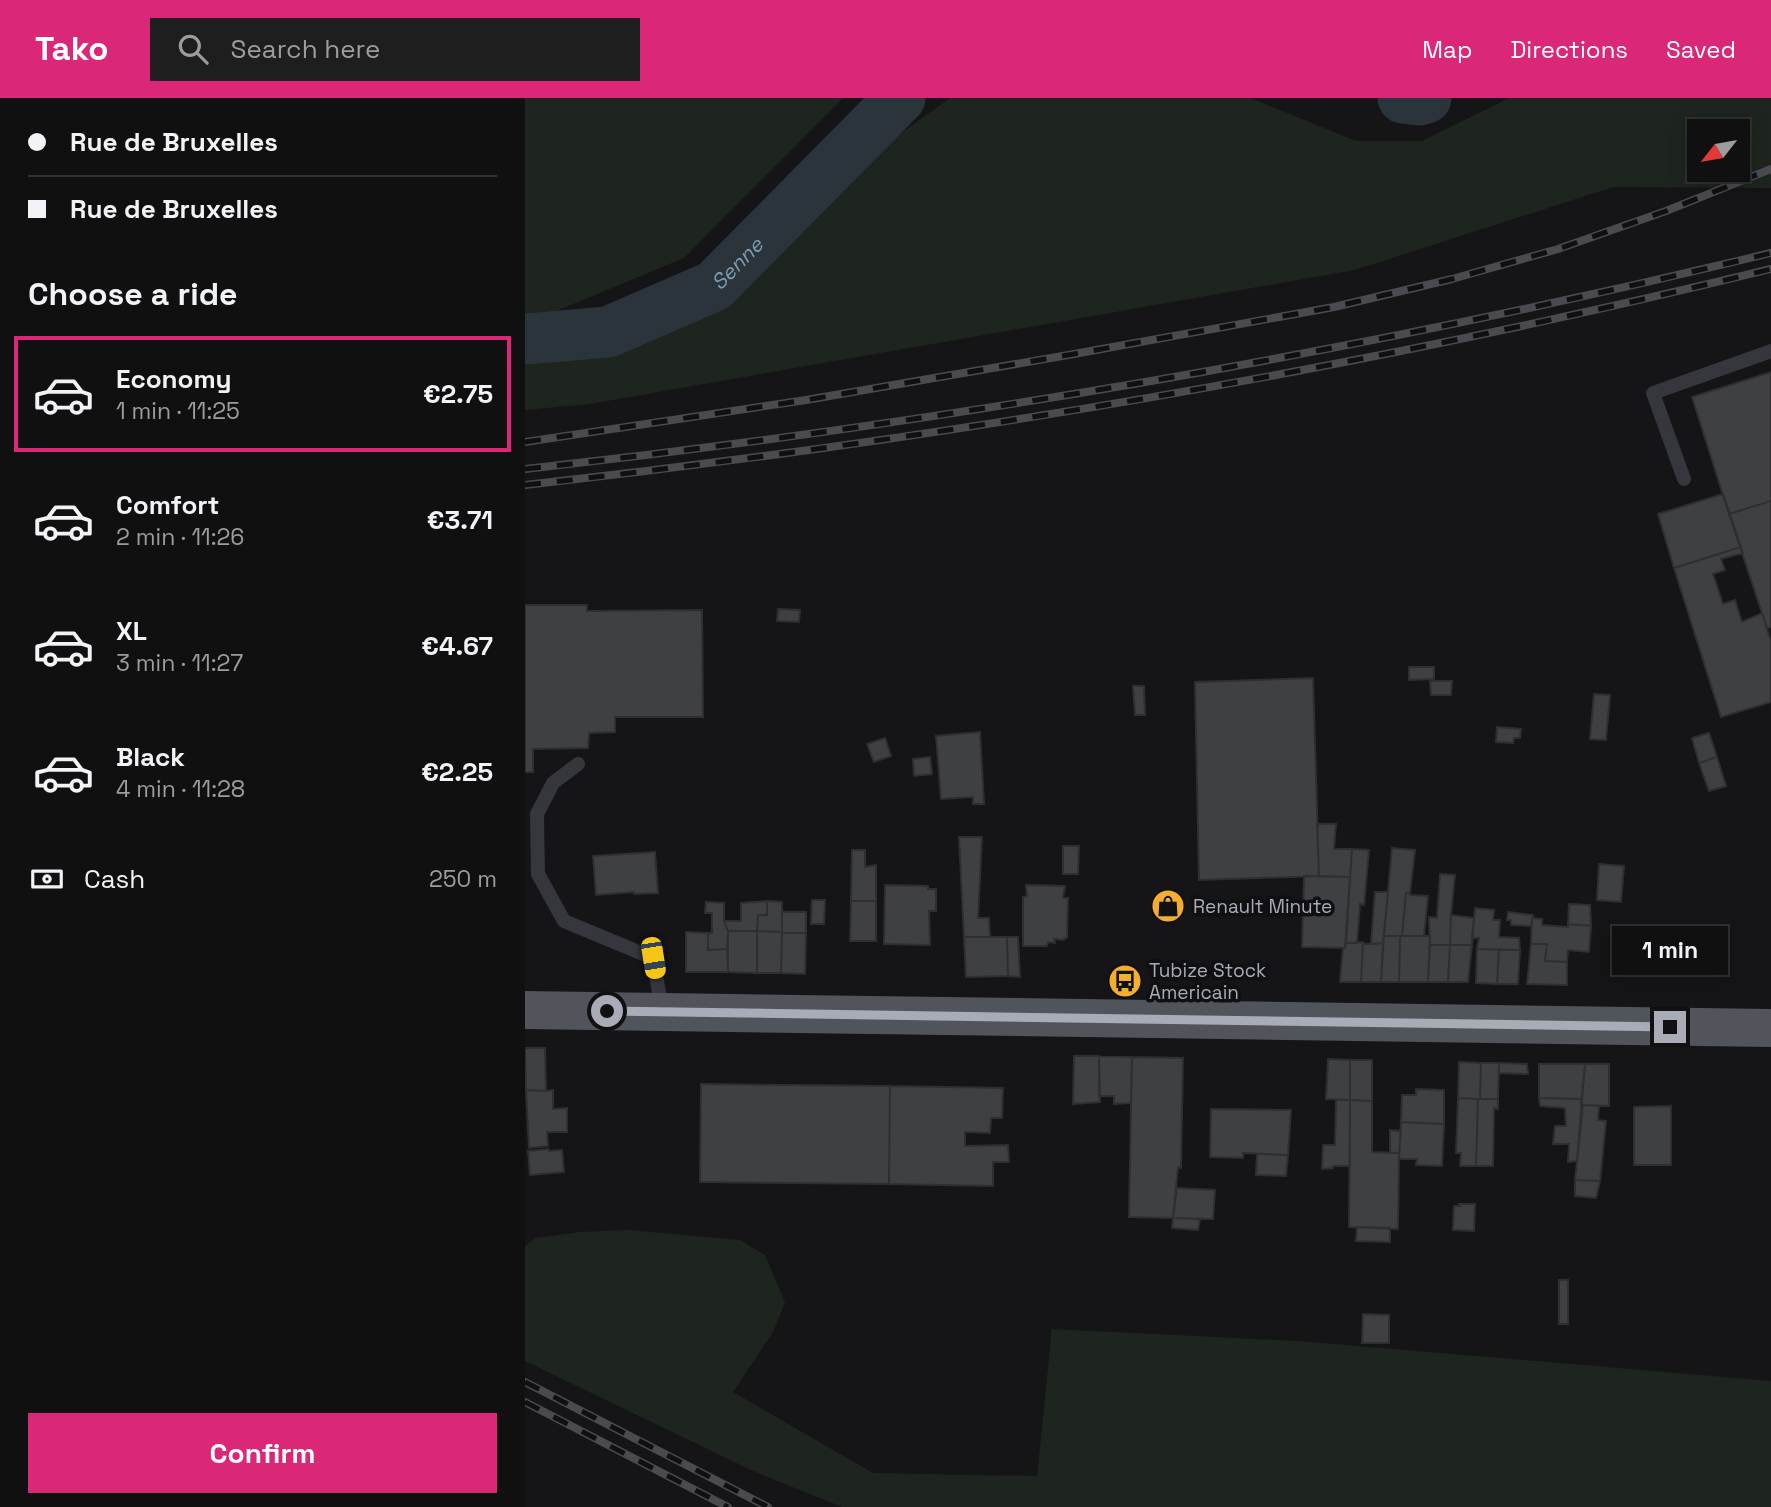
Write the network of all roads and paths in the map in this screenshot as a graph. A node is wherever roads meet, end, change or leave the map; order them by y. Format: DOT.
graph roads {
  1 [pos="1771,351"];
  2 [pos="1684,479"];
  3 [pos="578,764"];
  4 [pos="525,1010"];
  5 [pos="662,1012"];
  6 [pos="1771,1028"];
  1 -- 2 [label="lane"];
  3 -- 5 [label="lane"];
  4 -- 5 [label="main road"];
  5 -- 6 [label="main road"];
}
